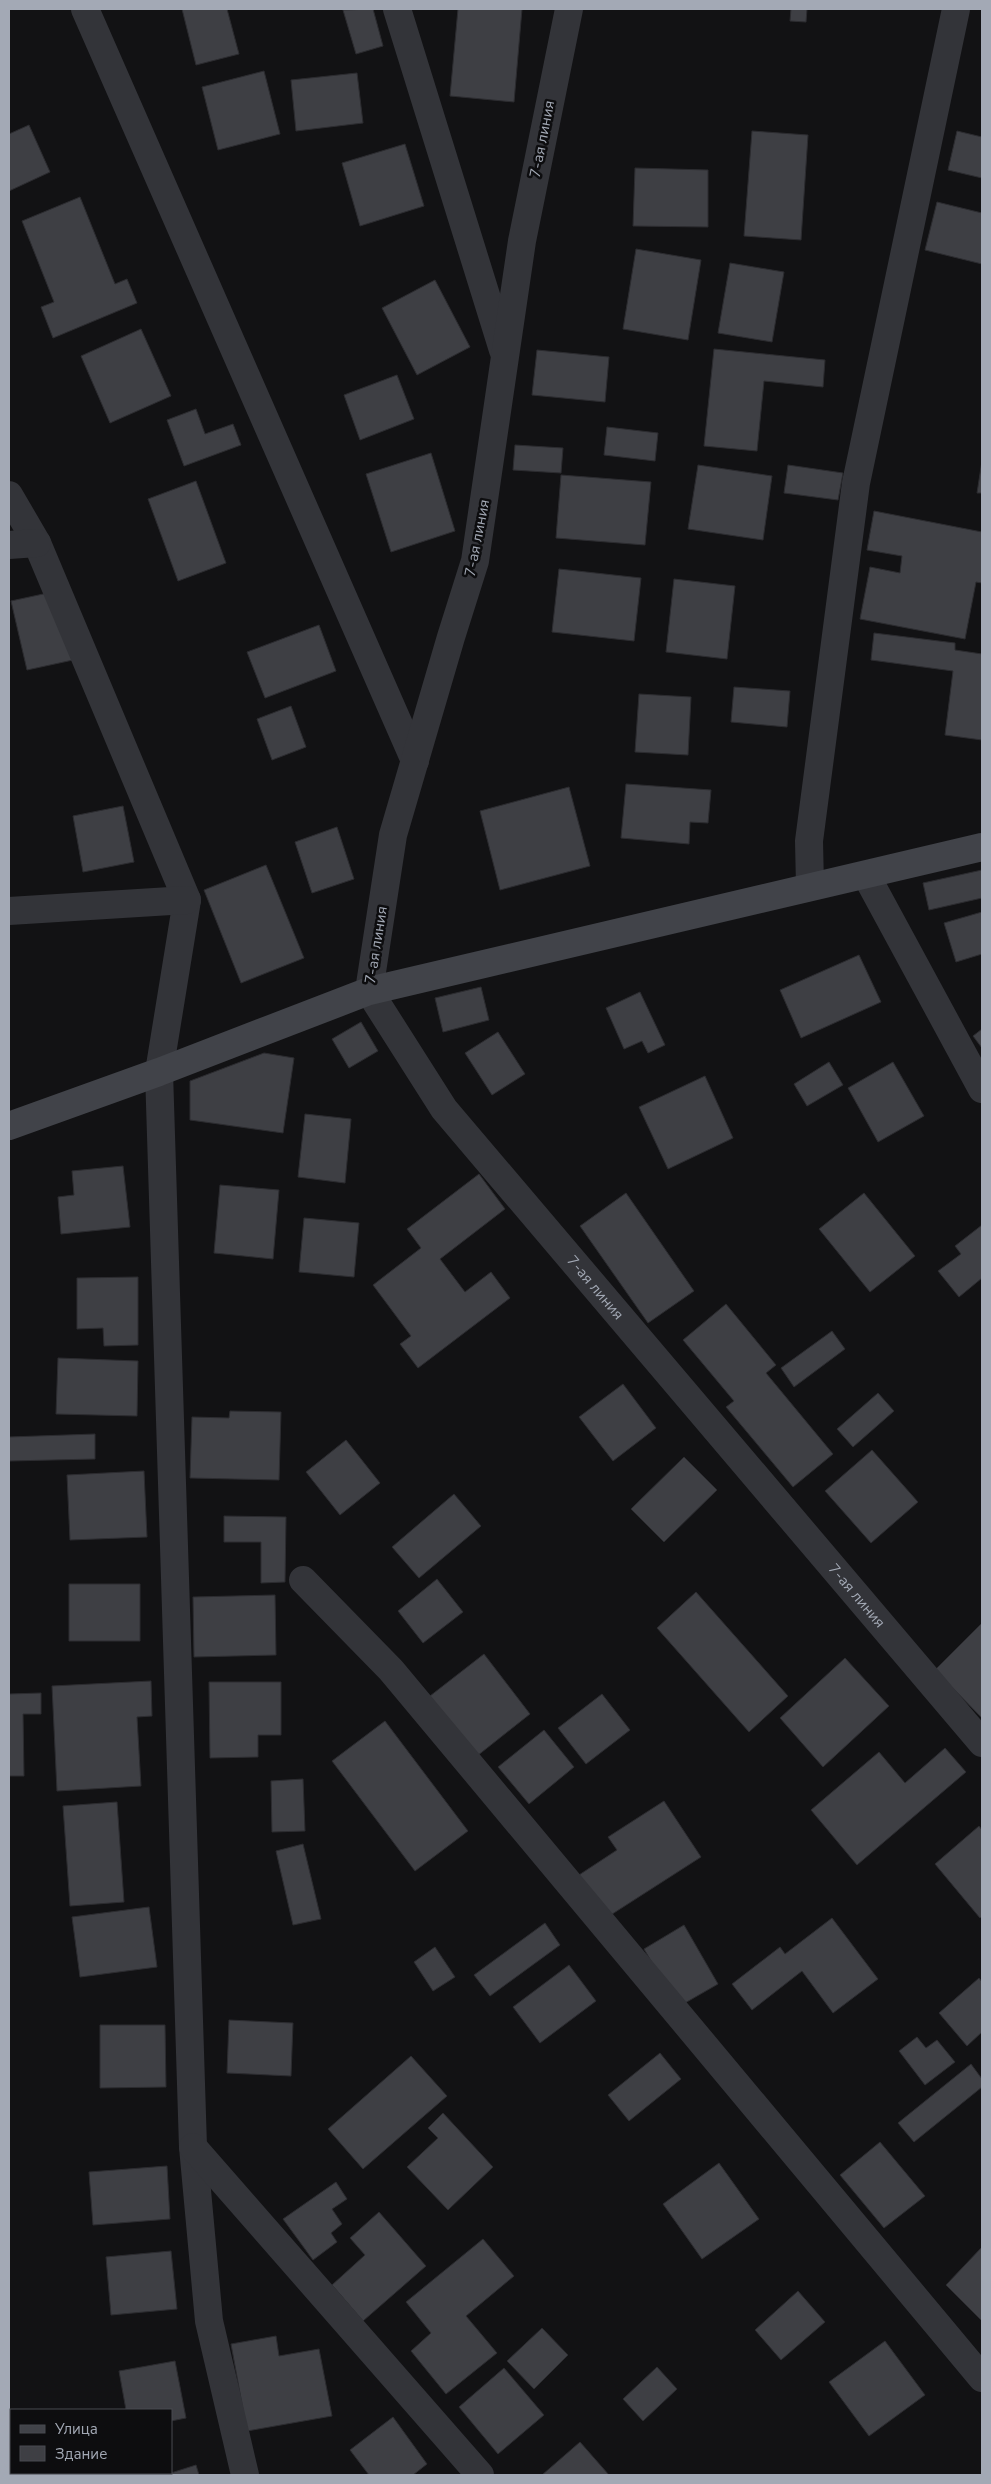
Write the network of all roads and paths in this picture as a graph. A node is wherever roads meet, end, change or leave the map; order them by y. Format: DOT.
graph roads {
  1 [pos="85,9"];
  2 [pos="397,9"];
  3 [pos="568,9"];
  4 [pos="956,9"];
  5 [pos="505,356"];
  6 [pos="9,495"];
  7 [pos="37,543"];
  8 [pos="9,545"];
  9 [pos="415,761"];
  10 [pos="982,847"];
  11 [pos="866,875"];
  12 [pos="810,886"];
  13 [pos="187,900"];
  14 [pos="9,911"];
  15 [pos="369,991"];
  16 [pos="159,1072"];
  17 [pos="982,1089"];
  18 [pos="9,1126"];
  19 [pos="303,1580"];
  20 [pos="982,1743"];
  21 [pos="193,2147"];
  22 [pos="982,2378"];
  23 [pos="245,2475"];
  24 [pos="480,2475"];
  1 -- 9 [label="street"];
  2 -- 5 [label="street"];
  3 -- 5 [label="street, 7-ая линия"];
  4 -- 12 [label="street"];
  5 -- 9 [label="street, 7-ая линия"];
  6 -- 7 [label="street"];
  7 -- 8 [label="street"];
  7 -- 13 [label="street"];
  9 -- 15 [label="street, 7-ая линия"];
  10 -- 11 [label="street"];
  11 -- 12 [label="street"];
  11 -- 17 [label="street"];
  12 -- 15 [label="street"];
  13 -- 14 [label="street"];
  13 -- 16 [label="street"];
  15 -- 16 [label="street"];
  15 -- 20 [label="street, 7-ая линия"];
  16 -- 18 [label="street"];
  16 -- 21 [label="street"];
  19 -- 22 [label="street"];
  21 -- 23 [label="street"];
  21 -- 24 [label="street"];
}
